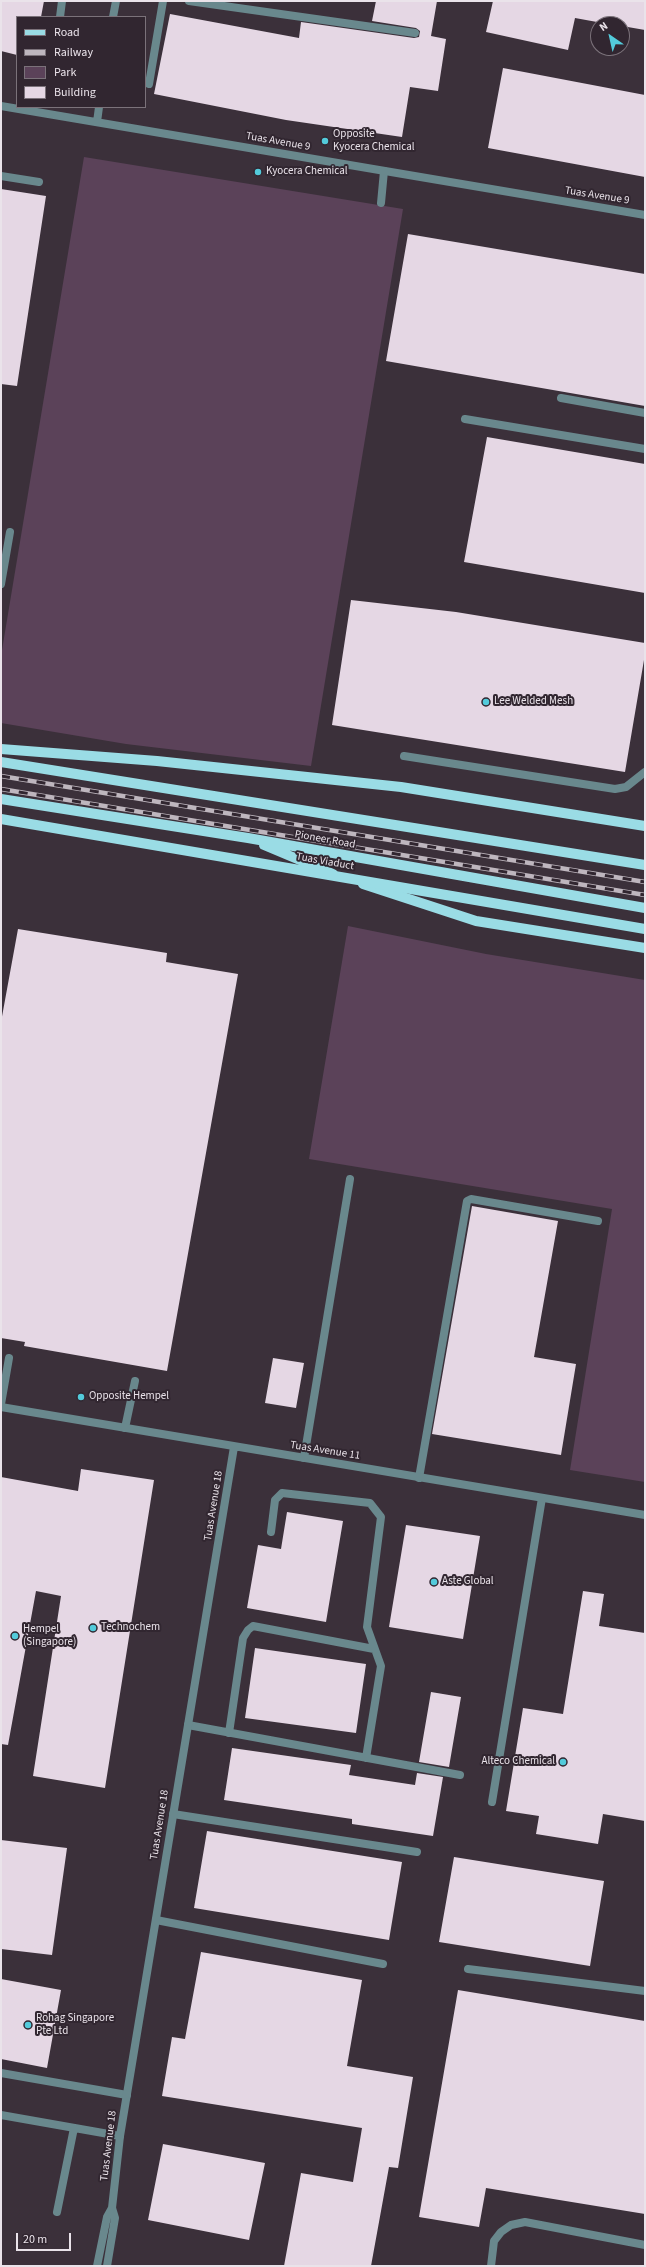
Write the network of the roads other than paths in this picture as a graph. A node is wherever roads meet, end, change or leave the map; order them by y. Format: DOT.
graph roads {
  1 [pos="62,1"];
  2 [pos="116,1"];
  3 [pos="163,1"];
  4 [pos="189,1"];
  5 [pos="60,16"];
  6 [pos="113,16"];
  7 [pos="415,33"];
  8 [pos="149,84"];
  9 [pos="1,106"];
  10 [pos="99,108"];
  11 [pos="96,122"];
  12 [pos="384,172"];
  13 [pos="1,176"];
  14 [pos="40,182"];
  15 [pos="381,203"];
  16 [pos="645,215"];
  17 [pos="561,398"];
  18 [pos="645,413"];
  19 [pos="465,419"];
  20 [pos="645,449"];
  21 [pos="10,532"];
  22 [pos="1,584"];
  23 [pos="1,749"];
  24 [pos="404,756"];
  25 [pos="1,762"];
  26 [pos="645,772"];
  27 [pos="1,799"];
  28 [pos="1,819"];
  29 [pos="645,826"];
  30 [pos="248,838"];
  31 [pos="645,865"];
  32 [pos="645,908"];
  33 [pos="645,929"];
  34 [pos="645,948"];
  35 [pos="350,1178"];
  36 [pos="598,1220"];
  37 [pos="9,1358"];
  38 [pos="135,1382"];
  39 [pos="1,1404"];
  40 [pos="1,1407"];
  41 [pos="125,1428"];
  42 [pos="234,1447"];
  43 [pos="304,1458"];
  44 [pos="419,1478"];
  45 [pos="542,1498"];
  46 [pos="645,1515"];
  47 [pos="272,1532"];
  48 [pos="374,1649"];
  49 [pos="188,1725"];
  50 [pos="229,1733"];
  51 [pos="366,1758"];
  52 [pos="460,1775"];
  53 [pos="492,1802"];
  54 [pos="173,1814"];
  55 [pos="417,1852"];
  56 [pos="156,1920"];
  57 [pos="383,1964"];
  58 [pos="468,1969"];
  59 [pos="645,1991"];
  60 [pos="1,2073"];
  61 [pos="127,2095"];
  62 [pos="1,2116"];
  63 [pos="74,2128"];
  64 [pos="120,2136"];
  65 [pos="112,2208"];
  66 [pos="57,2212"];
  67 [pos="645,2245"];
  68 [pos="97,2266"];
  69 [pos="107,2266"];
  70 [pos="491,2266"];
  1 -- 5 [label="street"];
  2 -- 6 [label="street"];
  3 -- 8 [label="street"];
  4 -- 7 [label="street"];
  9 -- 11 [label="street, Tuas Avenue 9"];
  10 -- 11 [label="street"];
  11 -- 12 [label="street, Tuas Avenue 9"];
  12 -- 15 [label="street"];
  12 -- 16 [label="street, Tuas Avenue 9"];
  13 -- 14 [label="street"];
  17 -- 18 [label="street"];
  19 -- 20 [label="street"];
  21 -- 22 [label="street"];
  23 -- 29 [label="main road"];
  24 -- 26 [label="street"];
  25 -- 31 [label="main road"];
  27 -- 30 [label="main road, Pioneer Road"];
  28 -- 33 [label="main road, Tuas Viaduct, bridge"];
  30 -- 32 [label="main road, Pioneer Road"];
  30 -- 34 [label="main road"];
  35 -- 43 [label="street"];
  36 -- 44 [label="street"];
  37 -- 39 [label="street"];
  38 -- 41 [label="street"];
  40 -- 41 [label="street, Tuas Avenue 11"];
  41 -- 42 [label="street, Tuas Avenue 11"];
  42 -- 43 [label="street, Tuas Avenue 11"];
  42 -- 49 [label="street, Tuas Avenue 18"];
  43 -- 44 [label="street, Tuas Avenue 11"];
  44 -- 45 [label="street, Tuas Avenue 11"];
  45 -- 46 [label="street, Tuas Avenue 11"];
  45 -- 53 [label="street"];
  47 -- 48 [label="street"];
  48 -- 50 [label="street"];
  48 -- 51 [label="street"];
  49 -- 50 [label="street"];
  49 -- 54 [label="street, Tuas Avenue 18"];
  50 -- 51 [label="street"];
  51 -- 52 [label="street"];
  54 -- 55 [label="street"];
  54 -- 56 [label="street, Tuas Avenue 18"];
  56 -- 57 [label="street"];
  56 -- 61 [label="street, Tuas Avenue 18"];
  58 -- 59 [label="street"];
  60 -- 61 [label="street"];
  61 -- 64 [label="street, Tuas Avenue 18"];
  62 -- 63 [label="street"];
  63 -- 64 [label="street"];
  63 -- 66 [label="street"];
  64 -- 65 [label="street, Tuas Avenue 18"];
  65 -- 68 [label="street, Tuas Avenue 18"];
  65 -- 69 [label="street, Tuas Avenue 18"];
  67 -- 70 [label="street"];
}
